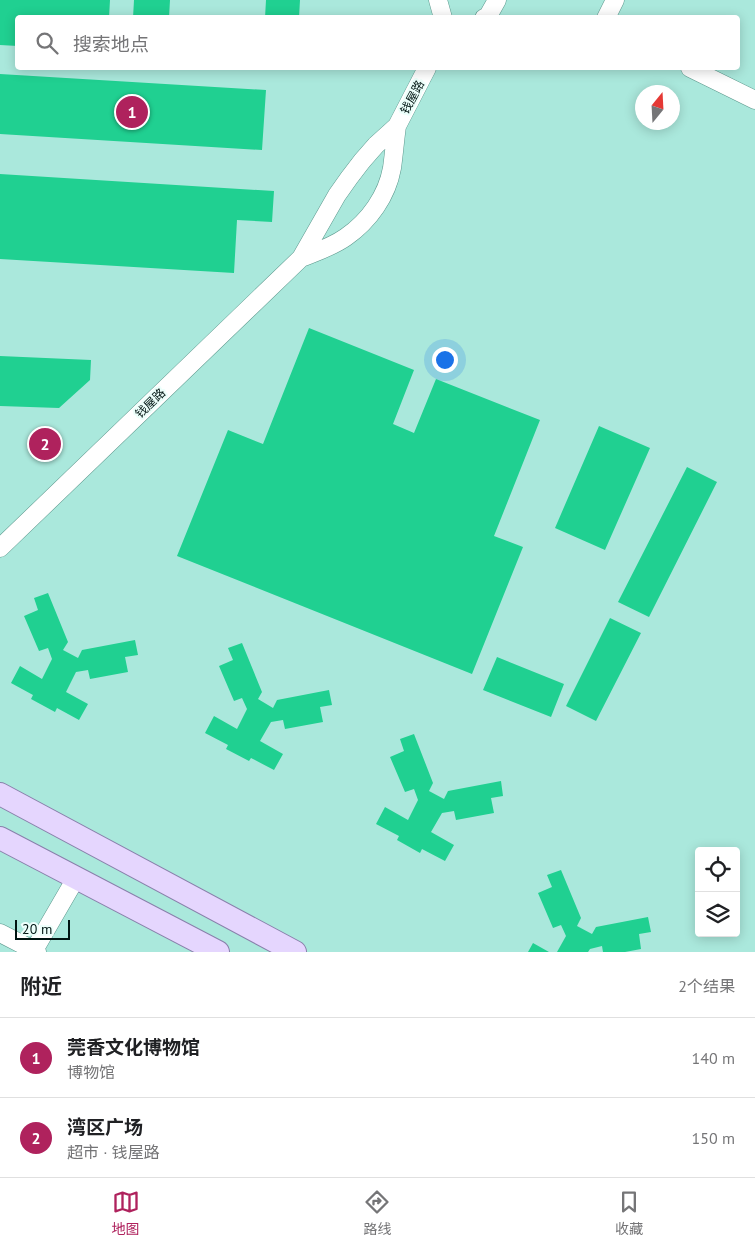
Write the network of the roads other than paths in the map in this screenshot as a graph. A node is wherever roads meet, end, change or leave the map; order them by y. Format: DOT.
graph roads {
  1 [pos="438,0"];
  2 [pos="496,0"];
  3 [pos="615,0"];
  4 [pos="442,15"];
  5 [pos="488,15"];
  6 [pos="608,15"];
  7 [pos="426,70"];
  8 [pos="694,70"];
  9 [pos="755,100"];
  10 [pos="397,126"];
  11 [pos="301,258"];
  12 [pos="0,548"];
  13 [pos="0,794"];
  14 [pos="0,838"];
  15 [pos="76,878"];
  16 [pos="0,933"];
  17 [pos="35,951"];
  18 [pos="218,952"];
  19 [pos="295,952"];
  1 -- 4 [label="street"];
  2 -- 5 [label="street"];
  3 -- 6 [label="street"];
  7 -- 10 [label="street, 钱屋路"];
  8 -- 9 [label="street"];
  10 -- 11 [label="street, 钱屋路"];
  10 -- 11 [label="street, 钱屋路"];
  11 -- 12 [label="street, 钱屋路"];
  13 -- 19 [label="main road"];
  14 -- 15 [label="main road"];
  15 -- 17 [label="street"];
  15 -- 18 [label="main road"];
  16 -- 17 [label="street"];
}
